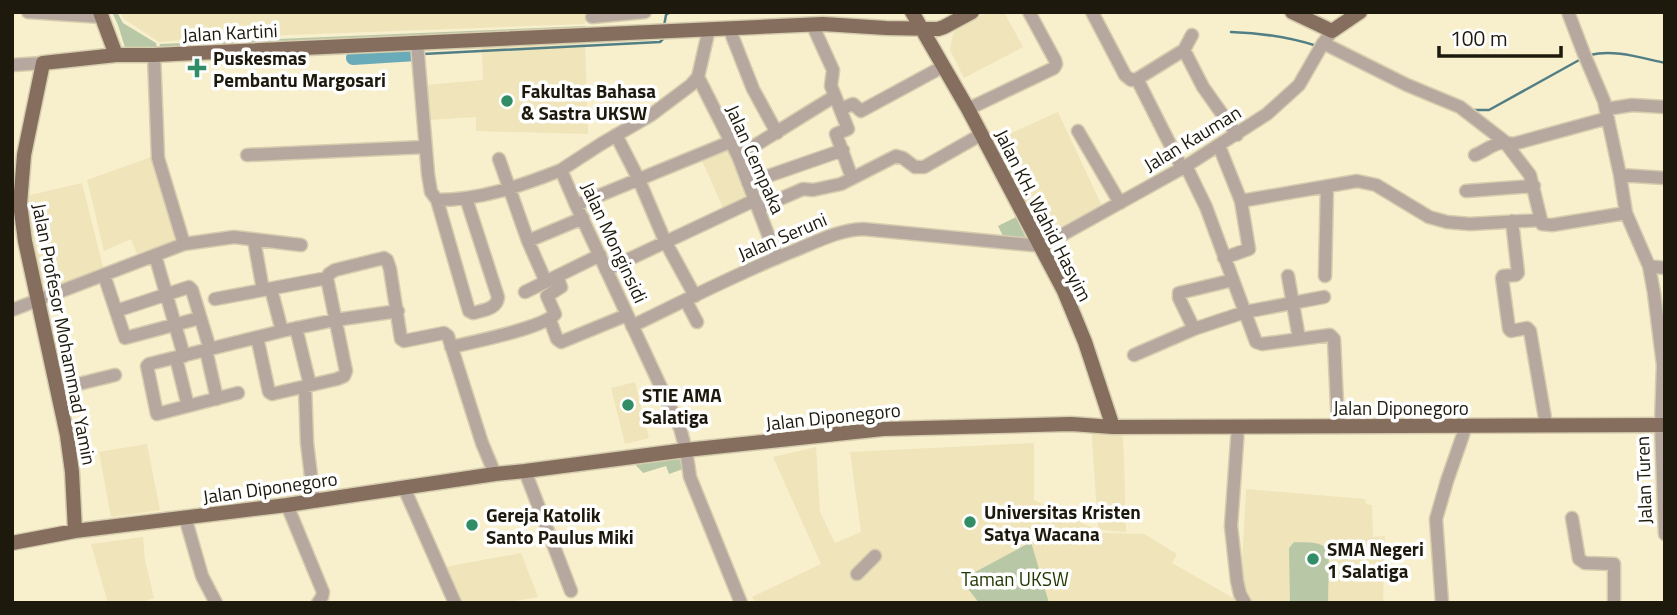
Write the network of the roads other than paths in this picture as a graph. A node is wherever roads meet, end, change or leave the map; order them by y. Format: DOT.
graph roads {
  1 [pos="28,12"];
  2 [pos="645,12"];
  3 [pos="912,12"];
  4 [pos="972,12"];
  5 [pos="1030,12"];
  6 [pos="1092,12"];
  7 [pos="1293,12"];
  8 [pos="1360,12"];
  9 [pos="1568,12"];
  10 [pos="101,15"];
  11 [pos="592,17"];
  12 [pos="812,24"];
  13 [pos="729,28"];
  14 [pos="922,28"];
  15 [pos="709,29"];
  16 [pos="1332,31"];
  17 [pos="1192,35"];
  18 [pos="417,43"];
  19 [pos="1321,47"];
  20 [pos="1184,50"];
  21 [pos="116,55"];
  22 [pos="154,55"];
  23 [pos="43,63"];
  24 [pos="12,65"];
  25 [pos="944,66"];
  26 [pos="698,77"];
  27 [pos="1137,79"];
  28 [pos="835,96"];
  29 [pos="1665,107"];
  30 [pos="841,109"];
  31 [pos="968,109"];
  32 [pos="1607,114"];
  33 [pos="1078,131"];
  34 [pos="777,133"];
  35 [pos="982,134"];
  36 [pos="616,135"];
  37 [pos="1237,135"];
  38 [pos="1504,141"];
  39 [pos="730,142"];
  40 [pos="1219,146"];
  41 [pos="425,148"];
  42 [pos="843,150"];
  43 [pos="247,155"];
  44 [pos="1475,155"];
  45 [pos="738,156"];
  46 [pos="499,159"];
  47 [pos="1184,167"];
  48 [pos="562,170"];
  49 [pos="1620,175"];
  50 [pos="1665,177"];
  51 [pos="852,178"];
  52 [pos="639,180"];
  53 [pos="748,183"];
  54 [pos="1327,186"];
  55 [pos="1534,186"];
  56 [pos="509,188"];
  57 [pos="1466,191"];
  58 [pos="466,198"];
  59 [pos="437,200"];
  60 [pos="1241,201"];
  61 [pos="1120,203"];
  62 [pos="757,204"];
  63 [pos="576,205"];
  64 [pos="1626,213"];
  65 [pos="583,218"];
  66 [pos="1540,220"];
  67 [pos="1512,221"];
  68 [pos="254,240"];
  69 [pos="528,241"];
  70 [pos="665,242"];
  71 [pos="184,244"];
  72 [pos="301,245"];
  73 [pos="1042,246"];
  74 [pos="155,255"];
  75 [pos="600,255"];
  76 [pos="777,258"];
  77 [pos="1224,258"];
  78 [pos="1648,266"];
  79 [pos="1665,268"];
  80 [pos="607,270"];
  81 [pos="104,275"];
  82 [pos="1288,276"];
  83 [pos="1325,276"];
  84 [pos="327,278"];
  85 [pos="552,279"];
  86 [pos="1233,280"];
  87 [pos="267,289"];
  88 [pos="525,292"];
  89 [pos="167,294"];
  90 [pos="1324,297"];
  91 [pos="690,298"];
  92 [pos="215,299"];
  93 [pos="38,300"];
  94 [pos="1292,303"];
  95 [pos="12,310"];
  96 [pos="116,311"];
  97 [pos="398,311"];
  98 [pos="1245,312"];
  99 [pos="200,318"];
  100 [pos="335,320"];
  101 [pos="550,320"];
  102 [pos="630,321"];
  103 [pos="697,322"];
  104 [pos="176,325"];
  105 [pos="296,328"];
  106 [pos="1194,329"];
  107 [pos="282,331"];
  108 [pos="257,337"];
  109 [pos="1299,338"];
  110 [pos="452,347"];
  111 [pos="208,350"];
  112 [pos="1134,355"];
  113 [pos="180,357"];
  114 [pos="115,376"];
  115 [pos="307,386"];
  116 [pos="58,389"];
  117 [pos="238,393"];
  118 [pos="217,399"];
  119 [pos="188,406"];
  120 [pos="1546,424"];
  121 [pos="1663,425"];
  122 [pos="1466,426"];
  123 [pos="1113,427"];
  124 [pos="1238,427"];
  125 [pos="1338,427"];
  126 [pos="686,450"];
  127 [pos="525,471"];
  128 [pos="495,474"];
  129 [pos="404,488"];
  130 [pos="314,501"];
  131 [pos="286,505"];
  132 [pos="74,512"];
  133 [pos="185,517"];
  134 [pos="1572,519"];
  135 [pos="92,529"];
  136 [pos="75,531"];
  137 [pos="1665,534"];
  138 [pos="59,535"];
  139 [pos="12,543"];
  140 [pos="875,556"];
  141 [pos="857,574"];
  142 [pos="571,591"];
  143 [pos="742,602"];
  144 [pos="216,603"];
  145 [pos="318,603"];
  146 [pos="456,603"];
  147 [pos="1245,603"];
  148 [pos="1442,603"];
  149 [pos="1614,603"];
  1 -- 10 [label="street"];
  2 -- 11 [label="street"];
  3 -- 14 [label="main road, Jalan KH. Wahid Hasyim"];
  4 -- 14 [label="main road, Jalan Kartini"];
  5 -- 31 [label="street"];
  6 -- 27 [label="street"];
  7 -- 16 [label="main road"];
  8 -- 16 [label="main road"];
  9 -- 32 [label="street, Jalan Turen"];
  10 -- 21 [label="main road"];
  12 -- 13 [label="main road, Jalan Kartini"];
  12 -- 14 [label="main road, Jalan Kartini"];
  12 -- 28 [label="street"];
  13 -- 15 [label="main road, Jalan Kartini"];
  13 -- 34 [label="street"];
  14 -- 25 [label="main road, Jalan KH. Wahid Hasyim"];
  15 -- 18 [label="main road, Jalan Kartini"];
  15 -- 26 [label="street"];
  16 -- 19 [label="street, Jalan Kauman"];
  17 -- 20 [label="street"];
  18 -- 22 [label="main road, Jalan Kartini"];
  18 -- 41 [label="street"];
  19 -- 37 [label="street, Jalan Kauman"];
  19 -- 38 [label="street"];
  20 -- 27 [label="street"];
  20 -- 37 [label="street"];
  21 -- 22 [label="main road, Jalan Kartini"];
  21 -- 23 [label="main road, Jalan Kartini"];
  22 -- 71 [label="street"];
  23 -- 24 [label="street"];
  23 -- 93 [label="main road, Jalan Profesor Mohammad Yamin"];
  25 -- 30 [label="street"];
  25 -- 31 [label="main road, Jalan KH. Wahid Hasyim"];
  26 -- 36 [label="street, Jalan Monginsidi"];
  26 -- 39 [label="street, Jalan Cempaka"];
  27 -- 47 [label="street"];
  28 -- 30 [label="street"];
  28 -- 34 [label="street"];
  29 -- 32 [label="street"];
  30 -- 42 [label="street"];
  31 -- 35 [label="main road, Jalan KH. Wahid Hasyim"];
  32 -- 38 [label="street"];
  32 -- 49 [label="street, Jalan Turen"];
  33 -- 61 [label="street"];
  34 -- 45 [label="street"];
  35 -- 51 [label="street"];
  35 -- 73 [label="main road, Jalan KH. Wahid Hasyim"];
  36 -- 48 [label="street, Jalan Monginsidi"];
  36 -- 52 [label="street"];
  37 -- 40 [label="street, Jalan Kauman"];
  38 -- 44 [label="street"];
  38 -- 55 [label="street"];
  39 -- 45 [label="street, Jalan Cempaka"];
  39 -- 52 [label="street"];
  40 -- 47 [label="street, Jalan Kauman"];
  40 -- 60 [label="street"];
  41 -- 43 [label="street"];
  41 -- 59 [label="street"];
  42 -- 51 [label="street"];
  42 -- 53 [label="street"];
  45 -- 53 [label="street, Jalan Cempaka"];
  46 -- 56 [label="street"];
  47 -- 61 [label="street, Jalan Kauman"];
  47 -- 77 [label="street"];
  48 -- 56 [label="street"];
  48 -- 63 [label="street, Jalan Monginsidi"];
  49 -- 50 [label="street"];
  49 -- 64 [label="street, Jalan Turen"];
  51 -- 62 [label="street"];
  52 -- 63 [label="street"];
  52 -- 70 [label="street"];
  53 -- 62 [label="street, Jalan Cempaka"];
  54 -- 60 [label="street"];
  54 -- 67 [label="street"];
  54 -- 83 [label="street"];
  55 -- 57 [label="street"];
  55 -- 66 [label="street"];
  56 -- 58 [label="street"];
  56 -- 69 [label="street"];
  58 -- 59 [label="street"];
  58 -- 59 [label="street"];
  60 -- 77 [label="street"];
  61 -- 73 [label="street, Jalan Kauman"];
  62 -- 70 [label="street"];
  62 -- 76 [label="street, Jalan Cempaka"];
  63 -- 65 [label="street, Jalan Monginsidi"];
  64 -- 66 [label="street"];
  64 -- 78 [label="street, Jalan Turen"];
  65 -- 69 [label="street"];
  65 -- 75 [label="street, Jalan Monginsidi"];
  66 -- 67 [label="street"];
  67 -- 120 [label="street"];
  68 -- 71 [label="street"];
  68 -- 72 [label="street"];
  68 -- 87 [label="street"];
  69 -- 85 [label="street"];
  70 -- 80 [label="street"];
  70 -- 91 [label="street"];
  71 -- 74 [label="street"];
  73 -- 76 [label="street, Jalan Seruni"];
  73 -- 123 [label="main road, Jalan KH. Wahid Hasyim"];
  74 -- 81 [label="street"];
  74 -- 89 [label="street"];
  75 -- 80 [label="street, Jalan Monginsidi"];
  75 -- 85 [label="street"];
  76 -- 91 [label="street, Jalan Seruni"];
  77 -- 86 [label="street"];
  78 -- 79 [label="street"];
  78 -- 121 [label="street, Jalan Turen"];
  80 -- 102 [label="street, Jalan Monginsidi"];
  81 -- 93 [label="street"];
  81 -- 96 [label="street"];
  82 -- 94 [label="street"];
  84 -- 87 [label="street"];
  84 -- 97 [label="street"];
  84 -- 100 [label="street"];
  85 -- 88 [label="street"];
  85 -- 101 [label="street"];
  86 -- 98 [label="street"];
  86 -- 106 [label="street"];
  87 -- 92 [label="street"];
  87 -- 107 [label="street"];
  89 -- 96 [label="street"];
  89 -- 99 [label="street"];
  89 -- 104 [label="street"];
  90 -- 94 [label="street"];
  91 -- 102 [label="street, Jalan Seruni"];
  91 -- 103 [label="street"];
  93 -- 95 [label="street"];
  93 -- 116 [label="main road, Jalan Profesor Mohammad Yamin"];
  94 -- 98 [label="street"];
  94 -- 109 [label="street"];
  96 -- 104 [label="street"];
  97 -- 100 [label="street"];
  97 -- 110 [label="street"];
  98 -- 106 [label="street"];
  98 -- 109 [label="street"];
  99 -- 104 [label="street"];
  99 -- 111 [label="street"];
  100 -- 105 [label="street"];
  100 -- 115 [label="street"];
  101 -- 102 [label="street, Jalan Seruni"];
  101 -- 110 [label="street"];
  102 -- 126 [label="street, Jalan Monginsidi"];
  104 -- 113 [label="street"];
  105 -- 107 [label="street"];
  105 -- 115 [label="street"];
  106 -- 112 [label="street"];
  107 -- 108 [label="street"];
  108 -- 111 [label="street"];
  108 -- 115 [label="street"];
  109 -- 125 [label="street"];
  110 -- 128 [label="street"];
  111 -- 113 [label="street"];
  111 -- 118 [label="street"];
  113 -- 119 [label="street"];
  113 -- 119 [label="street"];
  114 -- 116 [label="street"];
  115 -- 130 [label="street"];
  116 -- 132 [label="main road, Jalan Profesor Mohammad Yamin"];
  117 -- 118 [label="street"];
  118 -- 119 [label="street"];
  120 -- 121 [label="main road, Jalan Diponegoro"];
  120 -- 122 [label="main road, Jalan Diponegoro"];
  121 -- 137 [label="street, Jalan Turen"];
  122 -- 125 [label="main road, Jalan Diponegoro"];
  122 -- 148 [label="street"];
  123 -- 124 [label="main road, Jalan Diponegoro"];
  123 -- 126 [label="main road, Jalan Diponegoro"];
  124 -- 125 [label="main road, Jalan Diponegoro"];
  124 -- 147 [label="street"];
  126 -- 127 [label="main road, Jalan Diponegoro"];
  126 -- 143 [label="street, Jalan Monginsidi"];
  127 -- 128 [label="main road, Jalan Diponegoro"];
  127 -- 142 [label="street"];
  128 -- 129 [label="main road, Jalan Diponegoro"];
  129 -- 130 [label="main road, Jalan Diponegoro"];
  129 -- 146 [label="street"];
  130 -- 131 [label="main road, Jalan Diponegoro"];
  131 -- 133 [label="main road, Jalan Diponegoro"];
  131 -- 145 [label="street"];
  132 -- 135 [label="main road"];
  132 -- 136 [label="main road, Jalan Profesor Mohammad Yamin"];
  132 -- 138 [label="main road"];
  133 -- 135 [label="main road, Jalan Diponegoro"];
  133 -- 144 [label="street"];
  134 -- 149 [label="street"];
  135 -- 136 [label="main road, Jalan Diponegoro"];
  136 -- 138 [label="main road, Jalan Diponegoro"];
  138 -- 139 [label="main road, Jalan Diponegoro"];
  140 -- 141 [label="street"];
}
